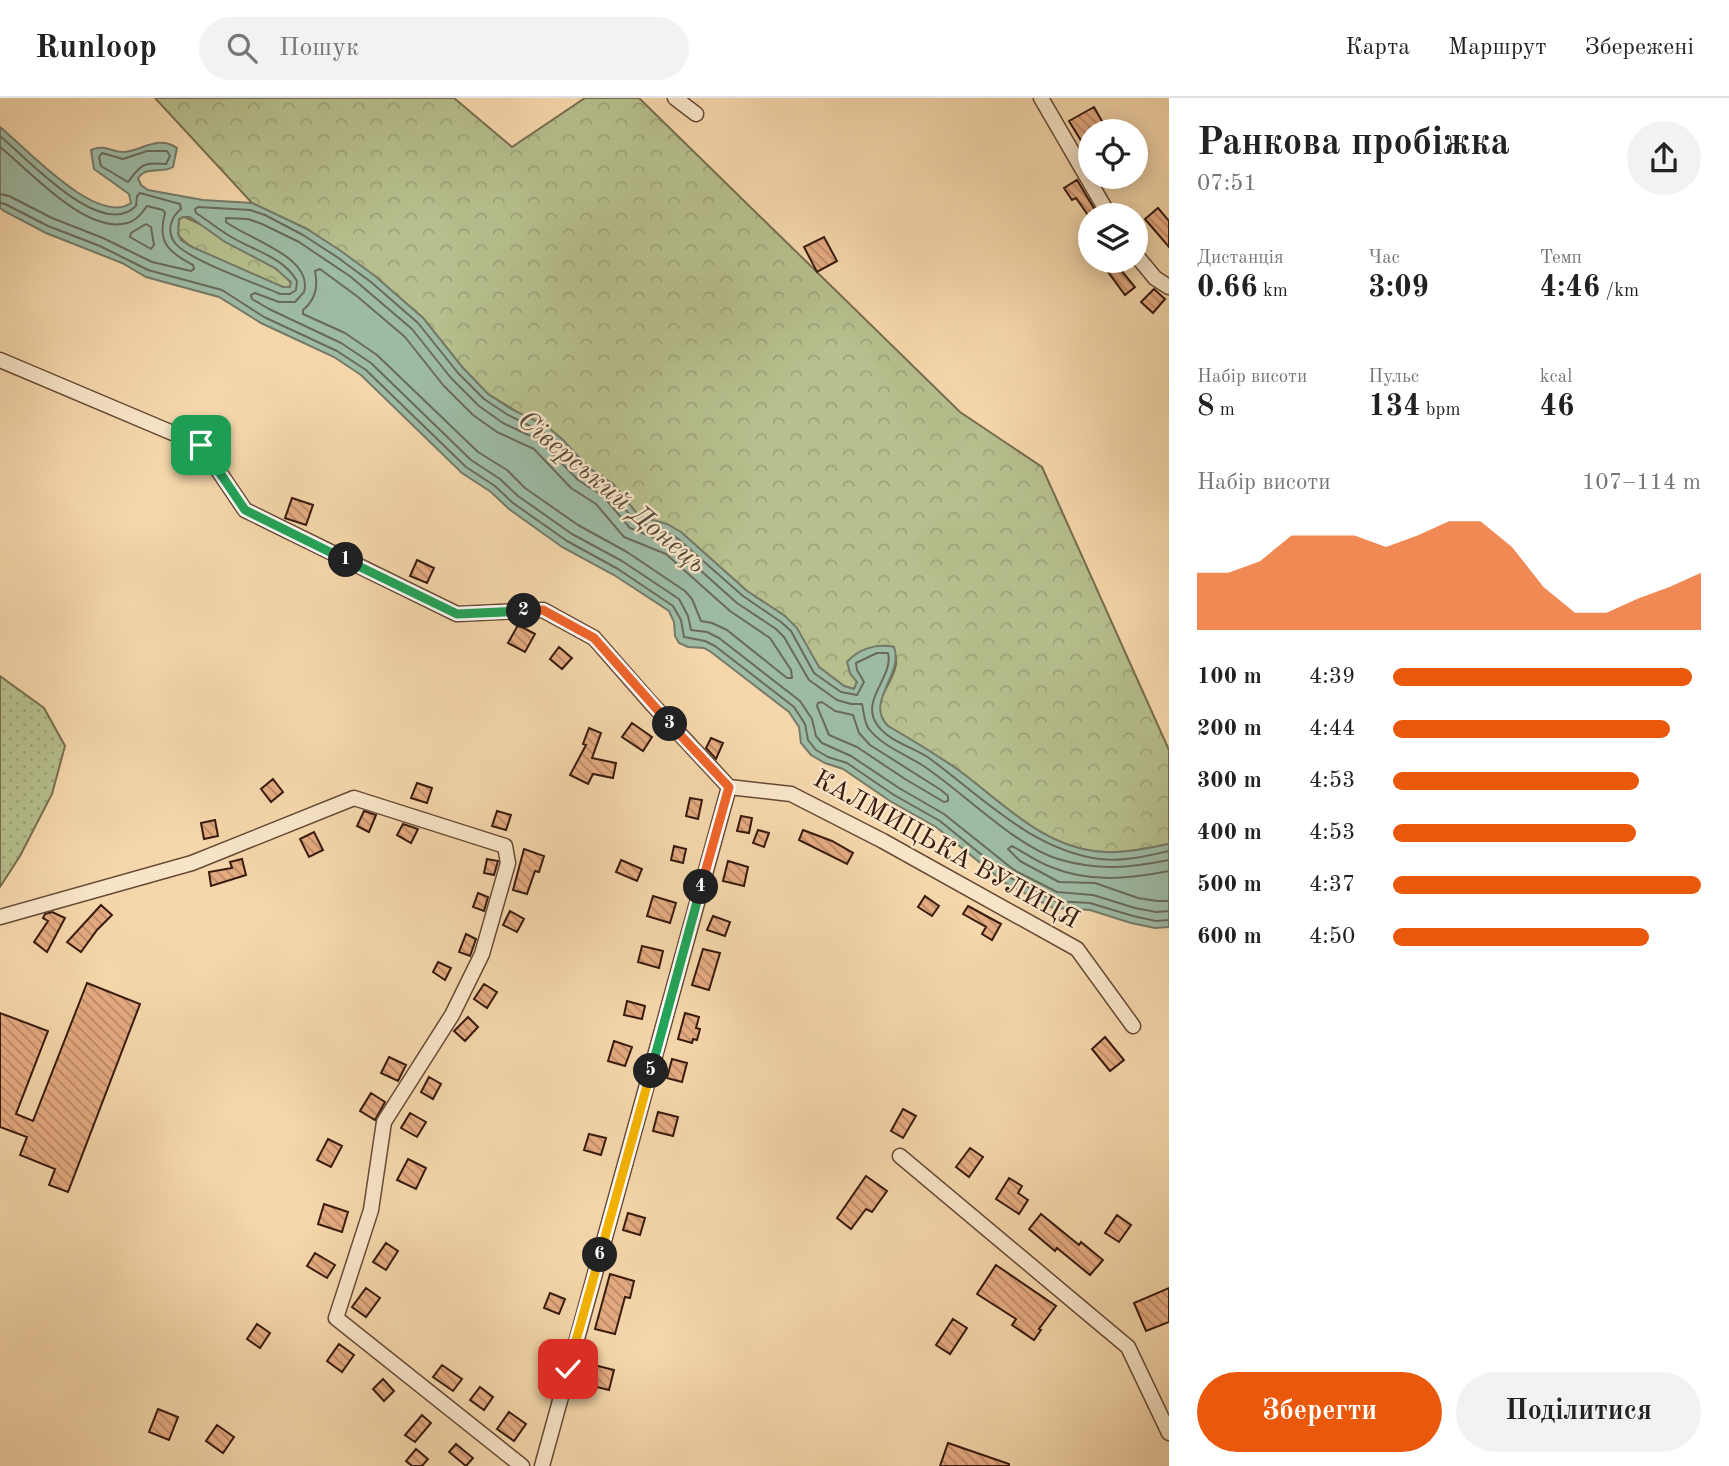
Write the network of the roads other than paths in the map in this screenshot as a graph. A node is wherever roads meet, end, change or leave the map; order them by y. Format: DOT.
graph roads {
  1 [pos="675,98"];
  2 [pos="1041,98"];
  3 [pos="696,114"];
  4 [pos="1102,203"];
  5 [pos="1148,270"];
  6 [pos="1169,287"];
  7 [pos="0,360"];
  8 [pos="729,787"];
  9 [pos="0,917"];
  10 [pos="1133,1026"];
  11 [pos="900,1156"];
  12 [pos="1169,1433"];
  13 [pos="523,1466"];
  14 [pos="542,1466"];
  1 -- 3 [label="street"];
  2 -- 4 [label="street"];
  5 -- 6 [label="street"];
  7 -- 8 [label="street"];
  8 -- 10 [label="street, КАЛМИЦЬКА ВУЛИЦЯ"];
  8 -- 14 [label="street"];
  9 -- 13 [label="street"];
  11 -- 12 [label="street"];
}
